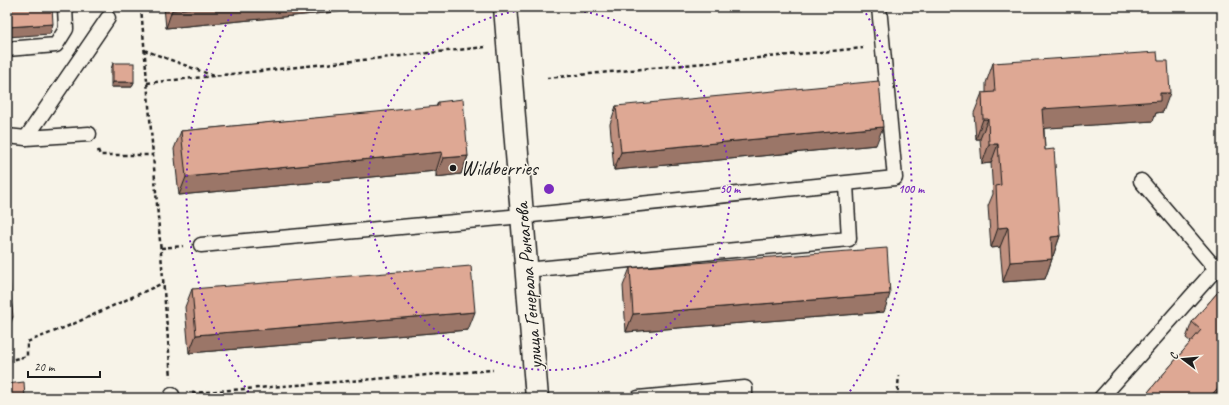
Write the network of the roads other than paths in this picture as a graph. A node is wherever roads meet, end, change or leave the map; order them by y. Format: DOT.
graph roads {
  1 [pos="65,7"];
  2 [pos="505,7"];
  3 [pos="879,7"];
  4 [pos="108,18"];
  5 [pos="7,49"];
  6 [pos="89,134"];
  7 [pos="7,136"];
  8 [pos="26,138"];
  9 [pos="1141,181"];
  10 [pos="846,184"];
  11 [pos="522,216"];
  12 [pos="201,245"];
  13 [pos="1220,268"];
  14 [pos="526,270"];
  15 [pos="537,398"];
  16 [pos="638,398"];
  17 [pos="745,398"];
  18 [pos="1101,398"];
  1 -- 5 [label="lane"];
  2 -- 11 [label="street, улица Генерала Рычагова"];
  3 -- 10 [label="lane"];
  4 -- 8 [label="lane"];
  6 -- 8 [label="lane"];
  7 -- 8 [label="lane"];
  9 -- 13 [label="lane"];
  10 -- 11 [label="lane"];
  10 -- 14 [label="lane"];
  11 -- 12 [label="lane"];
  11 -- 14 [label="street, улица Генерала Рычагова"];
  13 -- 18 [label="lane"];
  14 -- 15 [label="street, улица Генерала Рычагова"];
  16 -- 17 [label="lane"];
}
